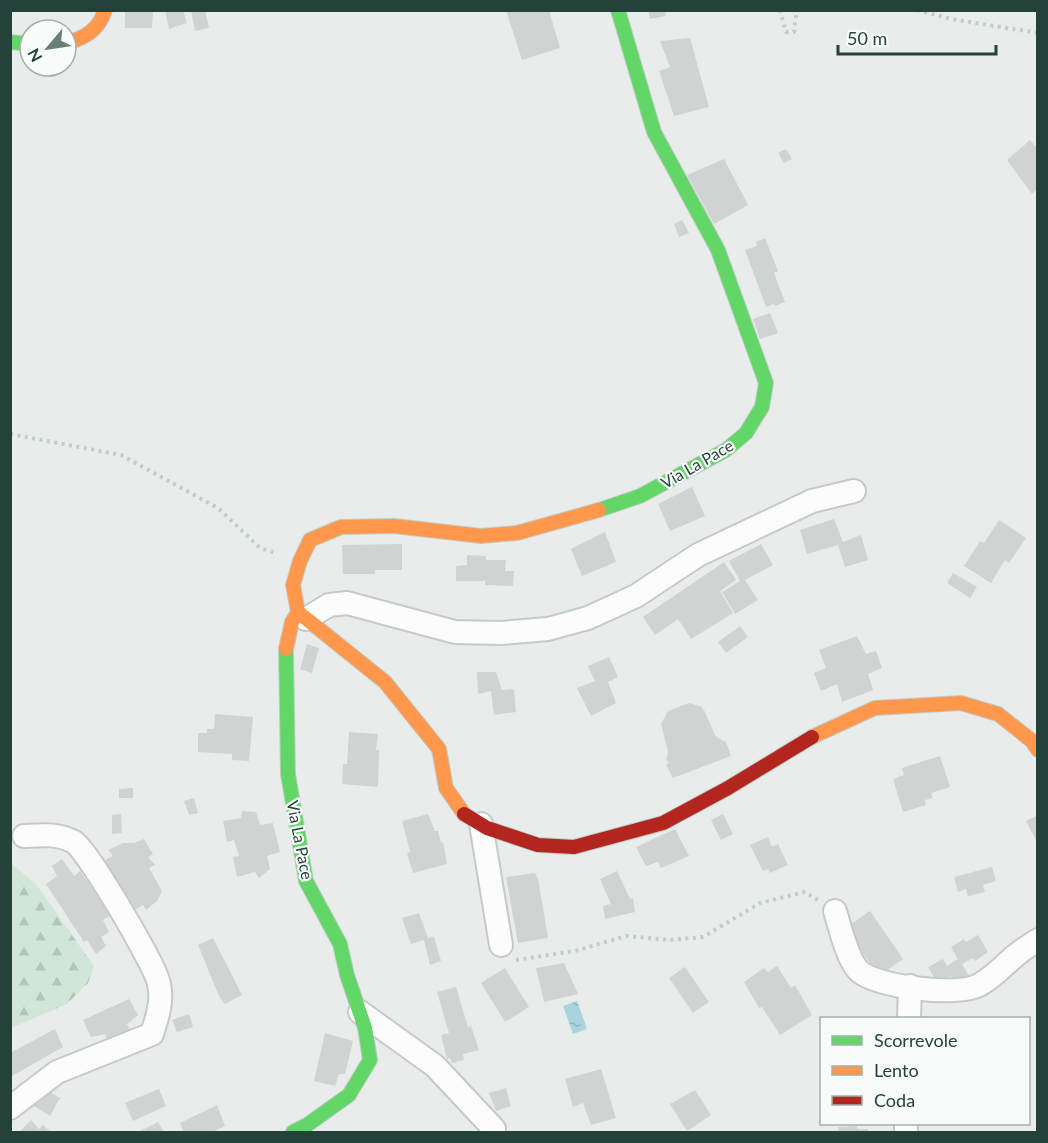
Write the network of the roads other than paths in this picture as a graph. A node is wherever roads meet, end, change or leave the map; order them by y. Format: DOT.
graph roads {
  1 [pos="105,10"];
  2 [pos="618,10"];
  3 [pos="78,39"];
  4 [pos="854,491"];
  5 [pos="302,615"];
  6 [pos="1038,750"];
  7 [pos="481,824"];
  8 [pos="24,836"];
  9 [pos="835,911"];
  10 [pos="1038,940"];
  11 [pos="501,945"];
  12 [pos="910,987"];
  13 [pos="360,1012"];
  14 [pos="909,1017"];
  15 [pos="10,1108"];
  16 [pos="293,1132"];
  17 [pos="494,1132"];
  1 -- 3 [label="street"];
  2 -- 5 [label="street, Via La Pace"];
  4 -- 5 [label="street"];
  5 -- 7 [label="street"];
  5 -- 13 [label="street, Via La Pace"];
  6 -- 7 [label="street"];
  7 -- 11 [label="street"];
  8 -- 15 [label="street"];
  9 -- 12 [label="street"];
  10 -- 12 [label="street"];
  12 -- 14 [label="street"];
  13 -- 16 [label="street, Via La Pace"];
  13 -- 17 [label="street"];
}
